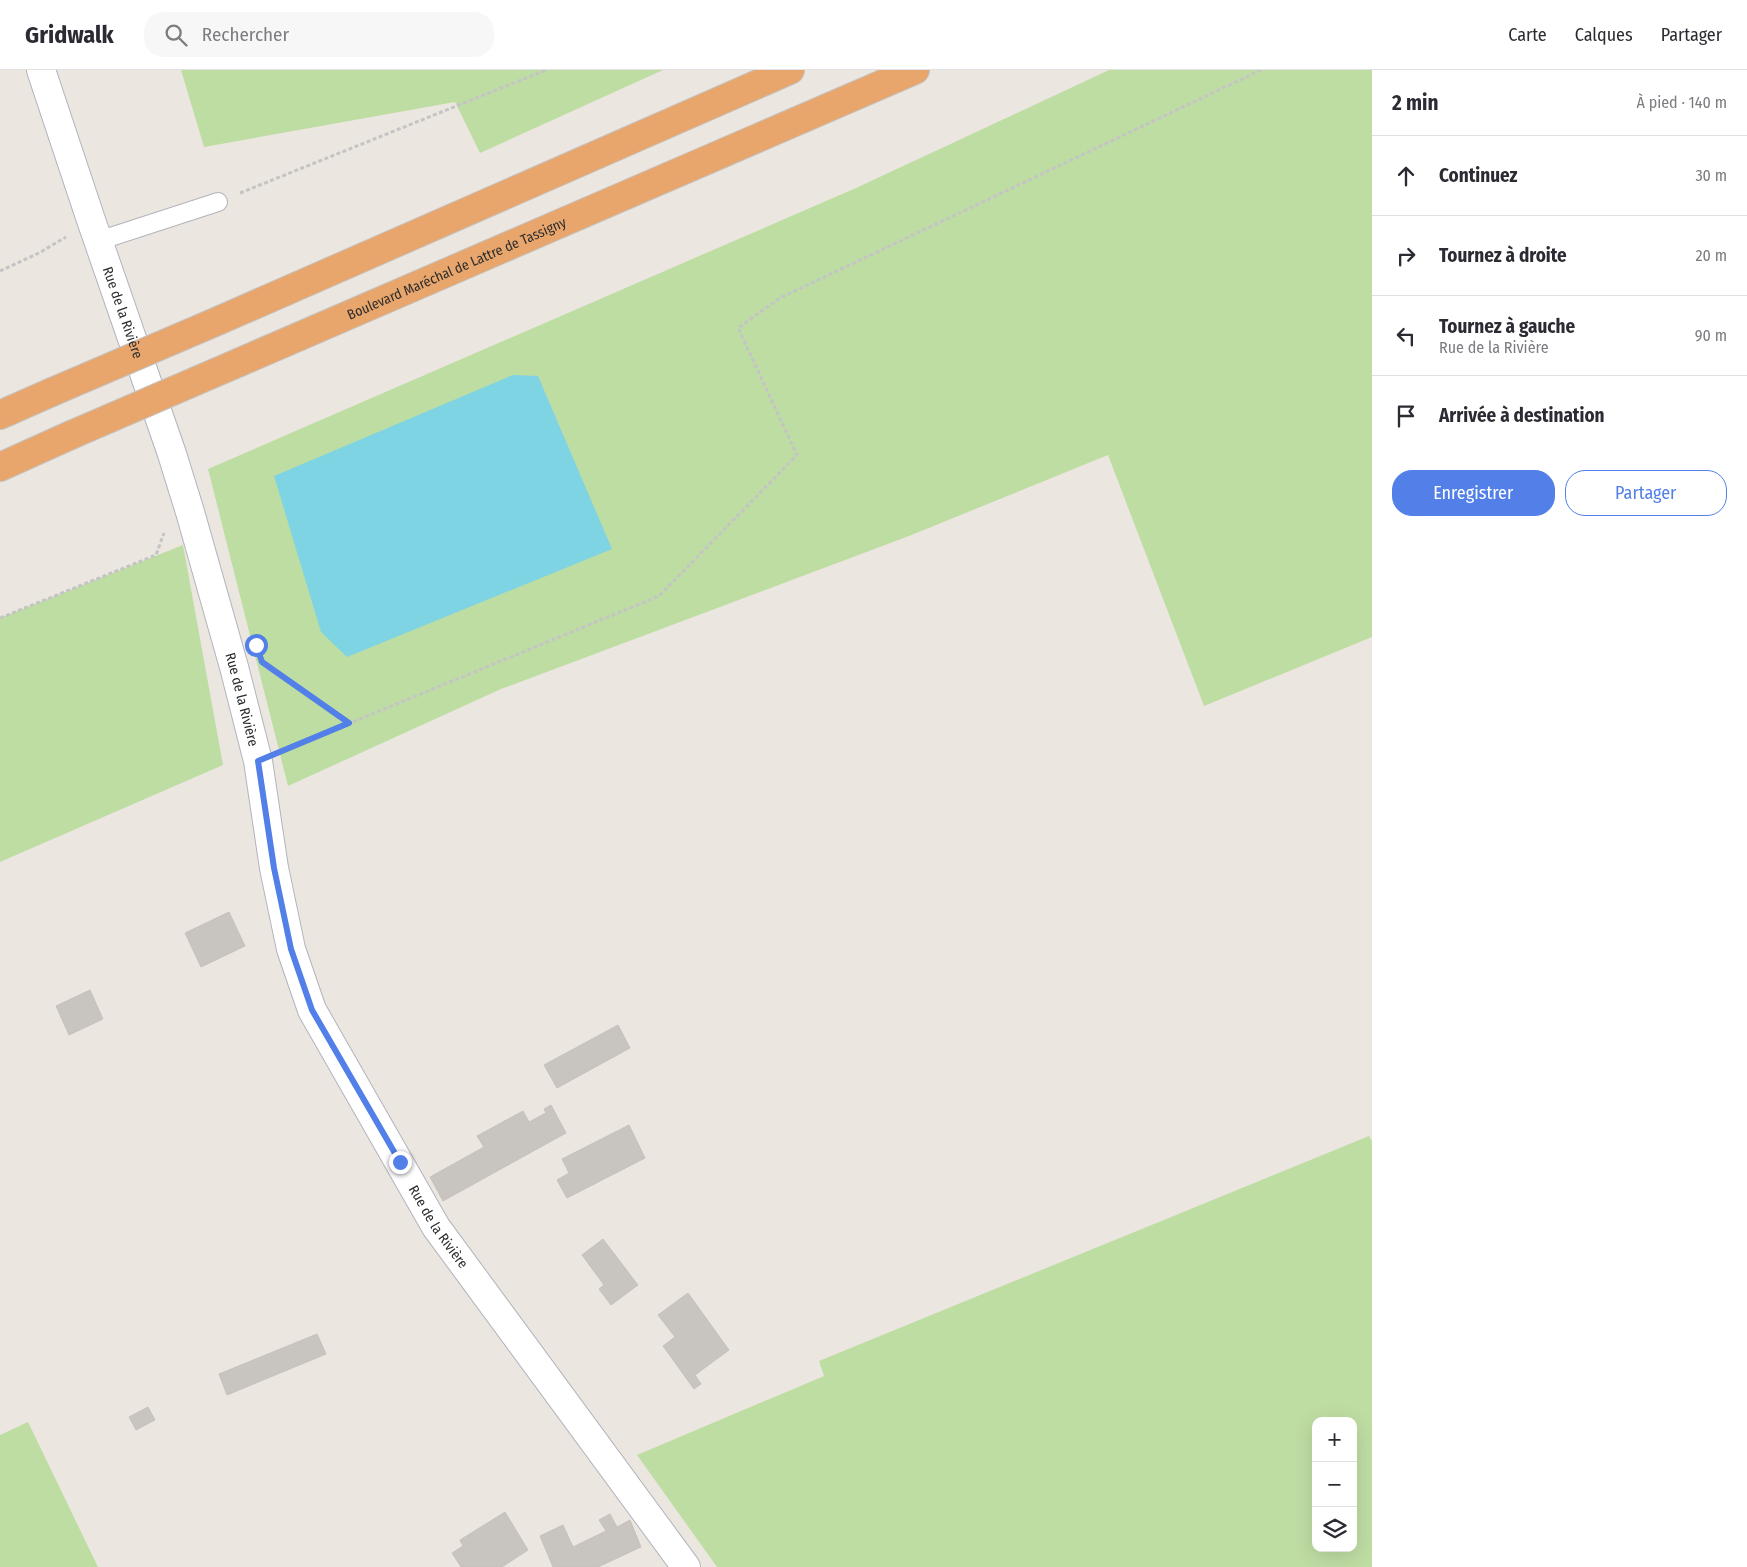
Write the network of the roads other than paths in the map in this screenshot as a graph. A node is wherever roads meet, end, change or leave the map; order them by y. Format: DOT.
graph roads {
  1 [pos="41,70"];
  2 [pos="790,70"];
  3 [pos="915,70"];
  4 [pos="218,202"];
  5 [pos="95,231"];
  6 [pos="0,415"];
  7 [pos="0,467"];
  8 [pos="686,1567"];
  1 -- 5 [label="street, Rue de la Rivière"];
  2 -- 6 [label="highway, bridge"];
  3 -- 7 [label="highway, Boulevard Maréchal de Lattre de Tassigny, bridge"];
  4 -- 5 [label="lane"];
  5 -- 8 [label="street, Rue de la Rivière"];
}
